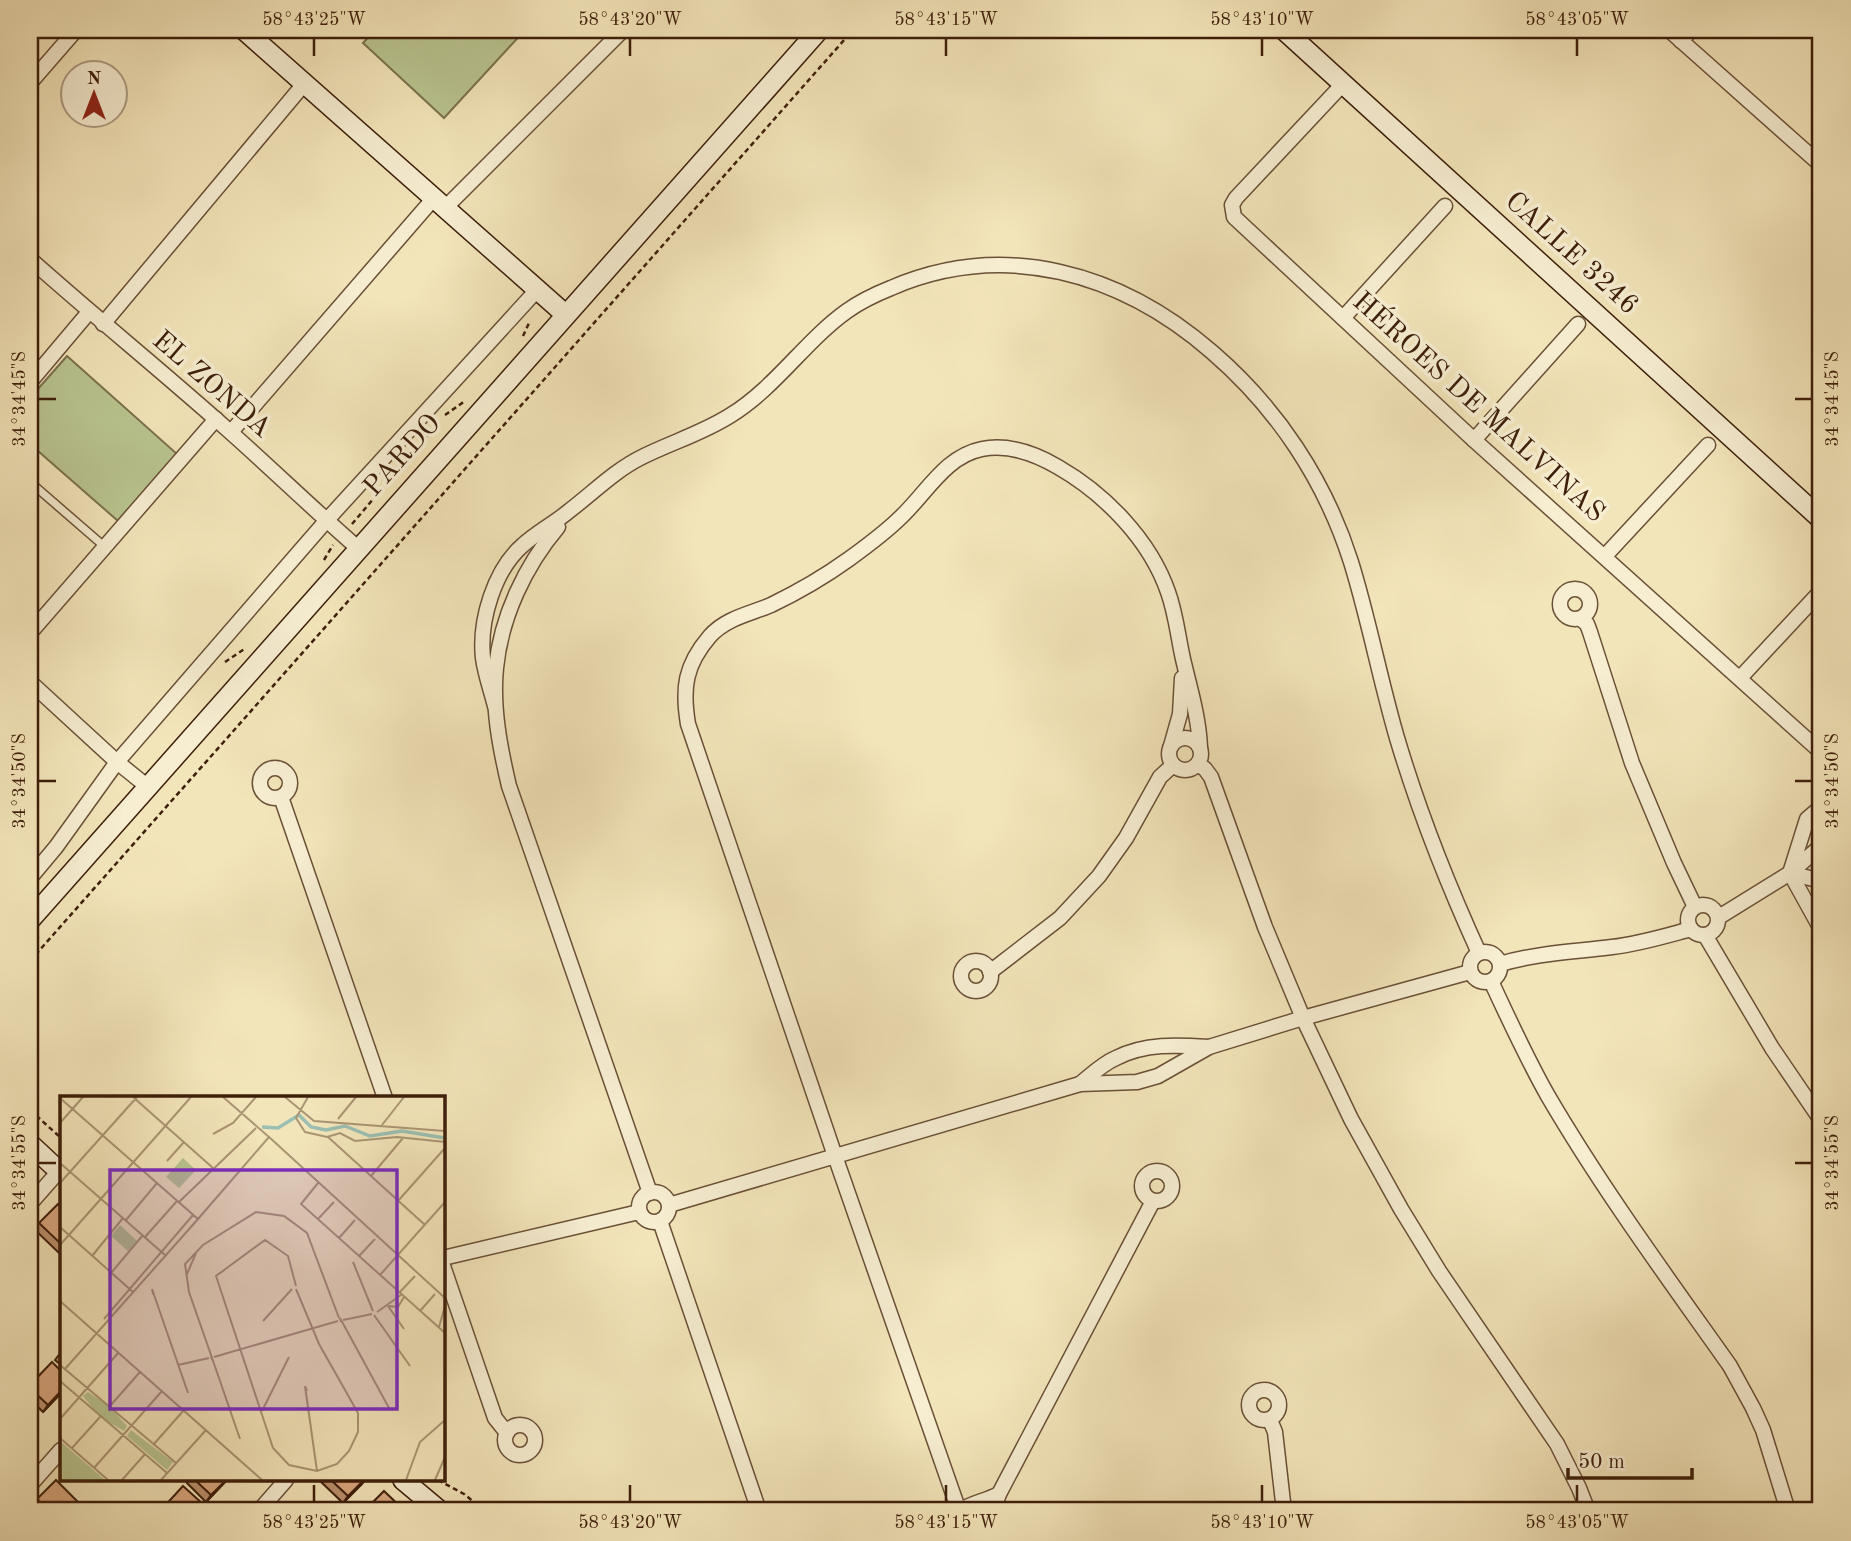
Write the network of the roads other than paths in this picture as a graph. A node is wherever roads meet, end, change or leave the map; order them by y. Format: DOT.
graph roads {
  1 [pos="76,30"];
  2 [pos="623,30"];
  3 [pos="819,30"];
  4 [pos="1284,30"];
  5 [pos="1669,30"];
  6 [pos="253,33"];
  7 [pos="1686,35"];
  8 [pos="30,83"];
  9 [pos="304,84"];
  10 [pos="1343,84"];
  11 [pos="1821,165"];
  12 [pos="440,203"];
  13 [pos="1445,206"];
  14 [pos="30,259"];
  15 [pos="543,294"];
  16 [pos="89,312"];
  17 [pos="566,314"];
  18 [pos="1343,318"];
  19 [pos="103,324"];
  20 [pos="1578,324"];
  21 [pos="30,383"];
  22 [pos="216,419"];
  23 [pos="231,432"];
  24 [pos="1474,440"];
  25 [pos="1708,445"];
  26 [pos="30,482"];
  27 [pos="577,505"];
  28 [pos="1821,519"];
  29 [pos="326,521"];
  30 [pos="105,547"];
  31 [pos="359,549"];
  32 [pos="1605,556"];
  33 [pos="1821,591"];
  34 [pos="493,592"];
  35 [pos="514,600"];
  36 [pos="1581,619"];
  37 [pos="30,633"];
  38 [pos="1182,652"];
  39 [pos="1740,678"];
  40 [pos="30,682"];
  41 [pos="495,706"];
  42 [pos="1171,746"];
  43 [pos="1200,748"];
  44 [pos="1821,752"];
  45 [pos="117,762"];
  46 [pos="1198,764"];
  47 [pos="1173,765"];
  48 [pos="148,787"];
  49 [pos="281,797"];
  50 [pos="1821,807"];
  51 [pos="1821,846"];
  52 [pos="1821,870"];
  53 [pos="1790,873"];
  54 [pos="30,878"];
  55 [pos="1821,881"];
  56 [pos="1695,907"];
  57 [pos="1719,917"];
  58 [pos="30,920"];
  59 [pos="1821,929"];
  60 [pos="1698,932"];
  61 [pos="1479,953"];
  62 [pos="1500,964"];
  63 [pos="990,972"];
  64 [pos="1470,972"];
  65 [pos="1491,981"];
  66 [pos="1303,1018"];
  67 [pos="1209,1046"];
  68 [pos="1080,1084"];
  69 [pos="384,1096"];
  70 [pos="1821,1120"];
  71 [pos="30,1144"];
  72 [pos="835,1156"];
  73 [pos="60,1172"];
  74 [pos="650,1192"];
  75 [pos="1153,1200"];
  76 [pos="30,1204"];
  77 [pos="669,1205"];
  78 [pos="639,1212"];
  79 [pos="660,1221"];
  80 [pos="444,1258"];
  81 [pos="444,1269"];
  82 [pos="1270,1420"];
  83 [pos="507,1433"];
  84 [pos="60,1451"];
  85 [pos="284,1482"];
  86 [pos="405,1482"];
  87 [pos="30,1485"];
  88 [pos="999,1494"];
  89 [pos="259,1511"];
  90 [pos="440,1511"];
  91 [pos="759,1511"];
  92 [pos="959,1511"];
  93 [pos="993,1511"];
  94 [pos="1284,1511"];
  95 [pos="1588,1511"];
  96 [pos="1788,1511"];
  1 -- 8 [label="street"];
  2 -- 12 [label="street"];
  3 -- 17 [label="main road, PARDO"];
  4 -- 10 [label="main road, CALLE 3246"];
  5 -- 7 [label="street"];
  6 -- 9 [label="main road"];
  7 -- 11 [label="street"];
  9 -- 12 [label="main road"];
  9 -- 19 [label="street"];
  10 -- 18 [label="street, HÉROES DE MALVINAS"];
  10 -- 28 [label="main road, CALLE 3246"];
  12 -- 15 [label="main road"];
  12 -- 23 [label="street"];
  13 -- 18 [label="street"];
  14 -- 16 [label="street, EL ZONDA"];
  15 -- 17 [label="main road"];
  15 -- 29 [label="street, PARDO"];
  16 -- 19 [label="street, EL ZONDA"];
  16 -- 21 [label="street"];
  17 -- 31 [label="main road, PARDO"];
  18 -- 24 [label="street, HÉROES DE MALVINAS"];
  19 -- 22 [label="street, EL ZONDA"];
  20 -- 24 [label="street"];
  22 -- 23 [label="street, EL ZONDA"];
  22 -- 30 [label="street"];
  23 -- 29 [label="street, EL ZONDA"];
  24 -- 32 [label="street, HÉROES DE MALVINAS"];
  25 -- 32 [label="street"];
  26 -- 30 [label="lane"];
  27 -- 34 [label="street"];
  27 -- 35 [label="street"];
  27 -- 61 [label="street"];
  29 -- 31 [label="street, EL ZONDA"];
  29 -- 45 [label="street, PARDO"];
  30 -- 37 [label="street"];
  31 -- 48 [label="main road, PARDO"];
  32 -- 39 [label="street, HÉROES DE MALVINAS"];
  33 -- 39 [label="street"];
  34 -- 35 [label="street"];
  34 -- 41 [label="street"];
  35 -- 41 [label="street"];
  36 -- 56 [label="street"];
  38 -- 42 [label="street"];
  38 -- 43 [label="street"];
  38 -- 72 [label="street"];
  39 -- 44 [label="street, HÉROES DE MALVINAS"];
  40 -- 45 [label="street"];
  41 -- 74 [label="street"];
  42 -- 43 [label="street"];
  42 -- 47 [label="street"];
  43 -- 46 [label="street"];
  45 -- 48 [label="street"];
  45 -- 54 [label="street, PARDO"];
  46 -- 47 [label="street"];
  46 -- 66 [label="street"];
  47 -- 63 [label="street"];
  48 -- 58 [label="main road, PARDO"];
  49 -- 69 [label="street"];
  50 -- 53 [label="street"];
  51 -- 53 [label="street"];
  52 -- 53 [label="street"];
  53 -- 55 [label="street"];
  53 -- 57 [label="street"];
  53 -- 59 [label="street"];
  56 -- 57 [label="street"];
  56 -- 60 [label="street"];
  57 -- 60 [label="street"];
  60 -- 62 [label="street"];
  60 -- 70 [label="street"];
  61 -- 62 [label="street"];
  61 -- 64 [label="street"];
  62 -- 65 [label="street"];
  64 -- 65 [label="street"];
  64 -- 66 [label="street"];
  65 -- 96 [label="street"];
  66 -- 67 [label="street"];
  66 -- 95 [label="street"];
  67 -- 68 [label="street"];
  67 -- 68 [label="street"];
  68 -- 72 [label="street"];
  71 -- 73 [label="main road"];
  72 -- 77 [label="street"];
  72 -- 92 [label="street"];
  73 -- 76 [label="street"];
  74 -- 77 [label="street"];
  74 -- 78 [label="street"];
  75 -- 88 [label="street"];
  77 -- 79 [label="street"];
  78 -- 79 [label="street"];
  78 -- 80 [label="street"];
  79 -- 91 [label="street"];
  81 -- 83 [label="street"];
  82 -- 94 [label="street"];
  84 -- 87 [label="street"];
  85 -- 89 [label="street"];
  86 -- 90 [label="main road"];
  88 -- 92 [label="street"];
  88 -- 93 [label="street"];
}
